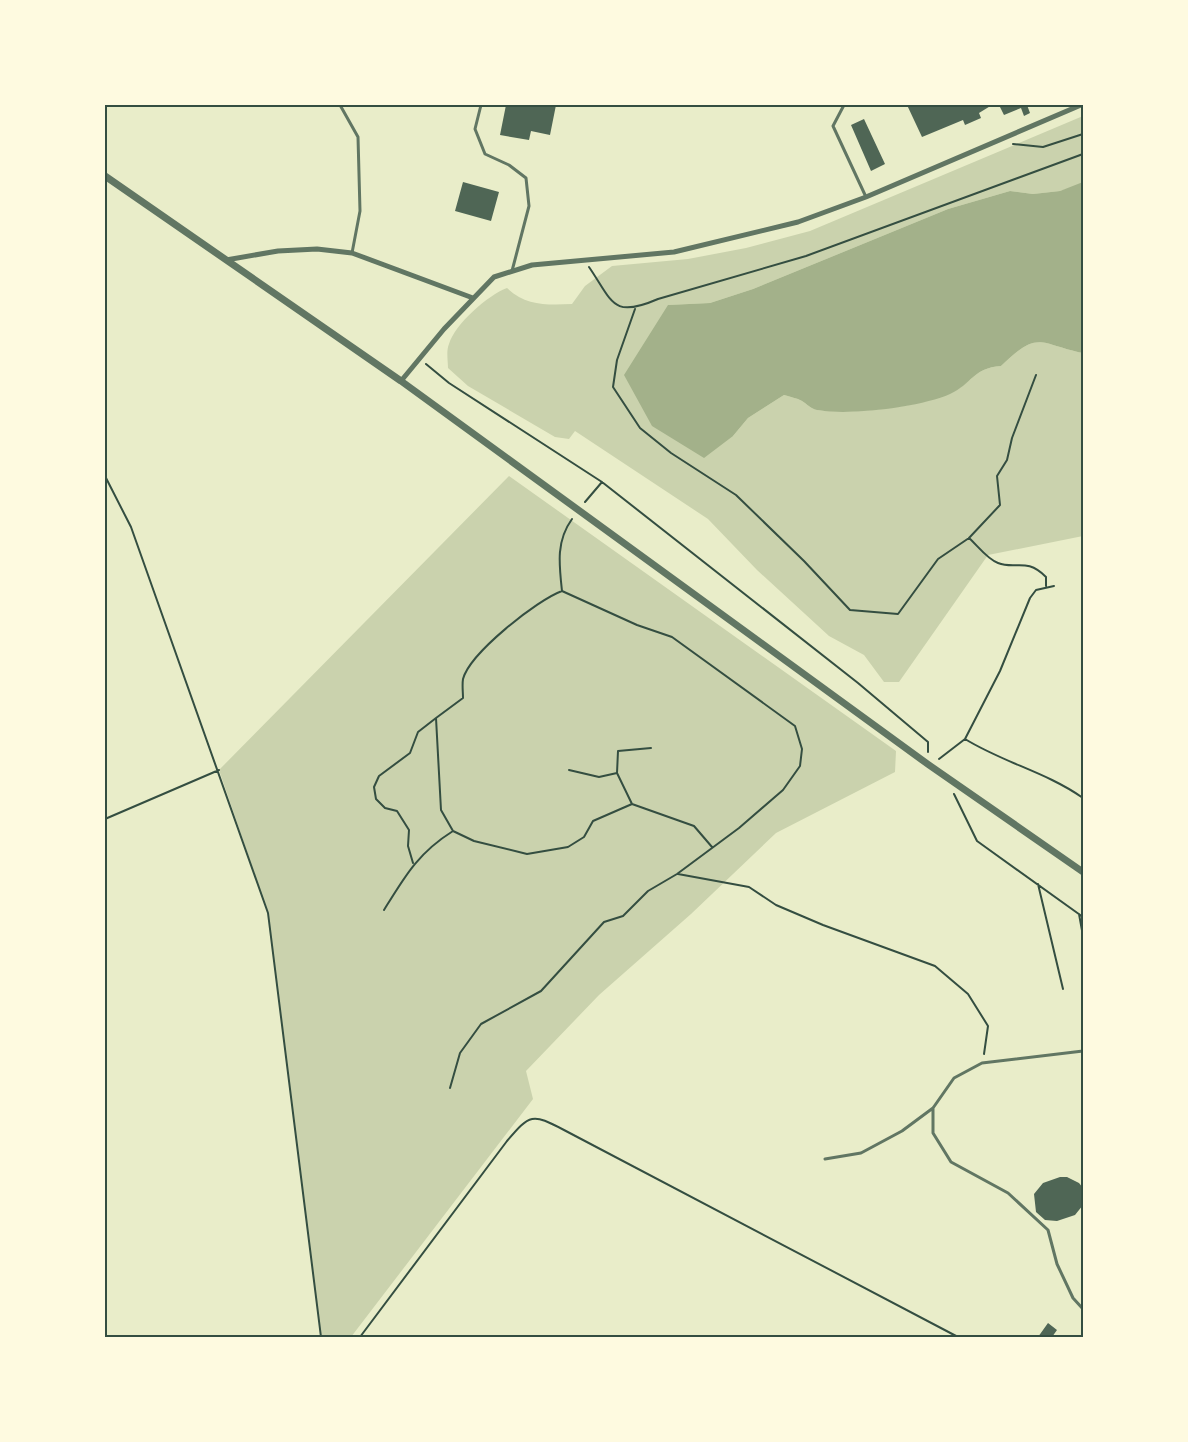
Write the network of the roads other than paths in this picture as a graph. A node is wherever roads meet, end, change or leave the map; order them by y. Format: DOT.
graph roads {
  1 [pos="340,105"];
  2 [pos="481,105"];
  3 [pos="844,105"];
  4 [pos="1080,105"];
  5 [pos="105,176"];
  6 [pos="866,196"];
  7 [pos="352,253"];
  8 [pos="226,260"];
  9 [pos="512,271"];
  10 [pos="473,298"];
  11 [pos="400,381"];
  12 [pos="1083,872"];
  13 [pos="1083,1051"];
  14 [pos="933,1108"];
  15 [pos="825,1159"];
  16 [pos="1083,1309"];
  1 -- 7 [label="lane"];
  2 -- 9 [label="lane"];
  3 -- 6 [label="lane"];
  4 -- 6 [label="street"];
  5 -- 8 [label="street"];
  6 -- 9 [label="street"];
  7 -- 8 [label="street"];
  7 -- 10 [label="street"];
  8 -- 11 [label="street"];
  9 -- 10 [label="street"];
  10 -- 11 [label="street"];
  11 -- 12 [label="street"];
  13 -- 14 [label="lane"];
  14 -- 15 [label="lane"];
  14 -- 16 [label="lane"];
}
